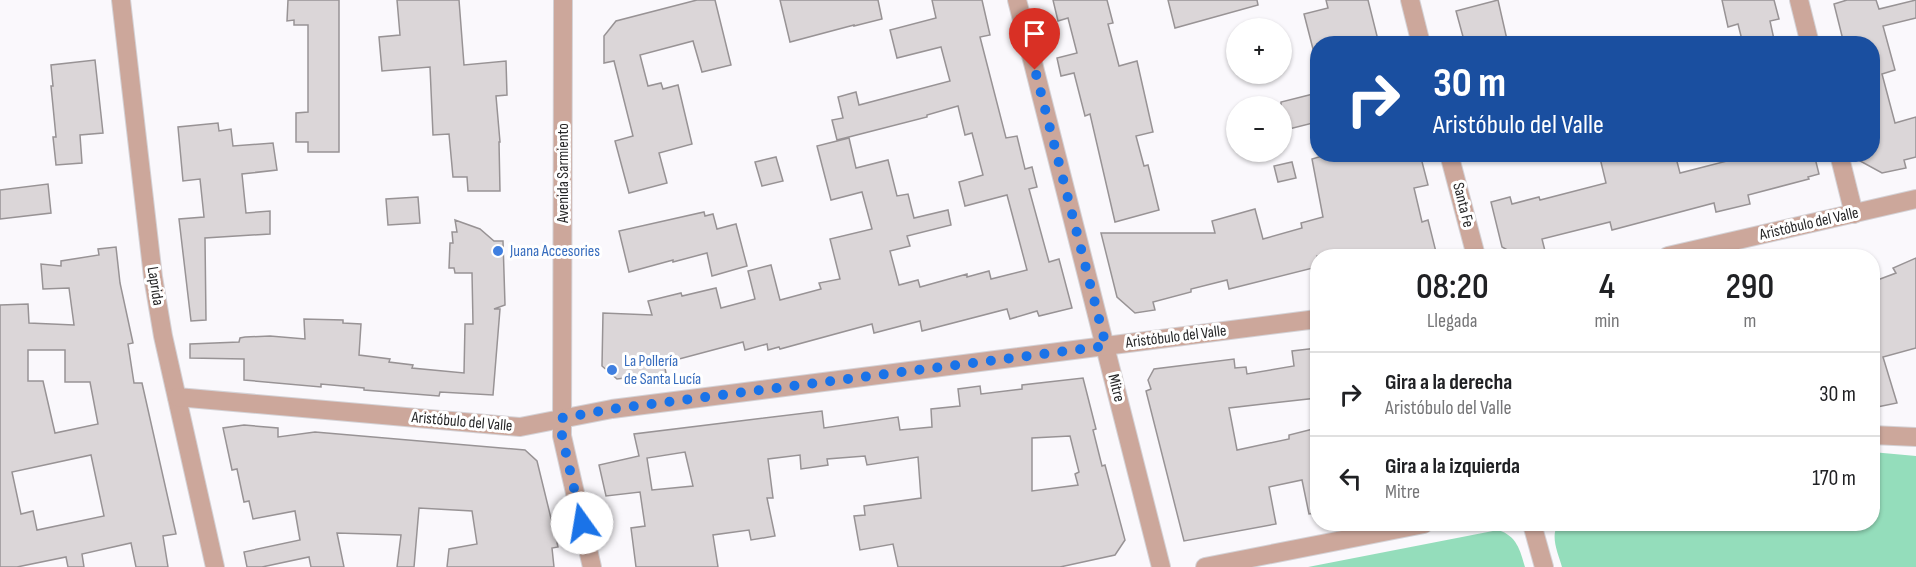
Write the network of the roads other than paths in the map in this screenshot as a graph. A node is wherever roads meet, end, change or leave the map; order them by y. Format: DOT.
graph roads {
  1 [pos="121,0"];
  2 [pos="1017,0"];
  3 [pos="1410,0"];
  4 [pos="1799,0"];
  5 [pos="566,1"];
  6 [pos="1419,36"];
  7 [pos="1808,36"];
  8 [pos="1451,162"];
  9 [pos="1841,162"];
  10 [pos="1916,199"];
  11 [pos="1854,214"];
  12 [pos="1474,249"];
  13 [pos="1699,249"];
  14 [pos="1310,320"];
  15 [pos="1106,346"];
  16 [pos="177,397"];
  17 [pos="562,418"];
  18 [pos="1880,435"];
  19 [pos="1916,437"];
  20 [pos="1388,531"];
  21 [pos="1534,531"];
  22 [pos="215,567"];
  23 [pos="592,567"];
  24 [pos="1161,567"];
  25 [pos="1205,567"];
  26 [pos="1544,567"];
  1 -- 16 [label="street, Laprida"];
  2 -- 15 [label="street, Mitre"];
  3 -- 6 [label="street"];
  4 -- 7 [label="street"];
  5 -- 17 [label="street, Avenida Sarmiento"];
  8 -- 12 [label="street, Santa Fe"];
  9 -- 11 [label="street"];
  10 -- 11 [label="street, Aristóbulo del Valle"];
  11 -- 13 [label="street, Aristóbulo del Valle"];
  14 -- 15 [label="street, Aristóbulo del Valle"];
  15 -- 17 [label="street, Aristóbulo del Valle"];
  15 -- 24 [label="street, Mitre"];
  16 -- 17 [label="street, Aristóbulo del Valle"];
  16 -- 22 [label="street, Laprida"];
  17 -- 23 [label="street, Avenida Sarmiento"];
  18 -- 19 [label="street"];
  20 -- 25 [label="street"];
  21 -- 26 [label="street"];
}
